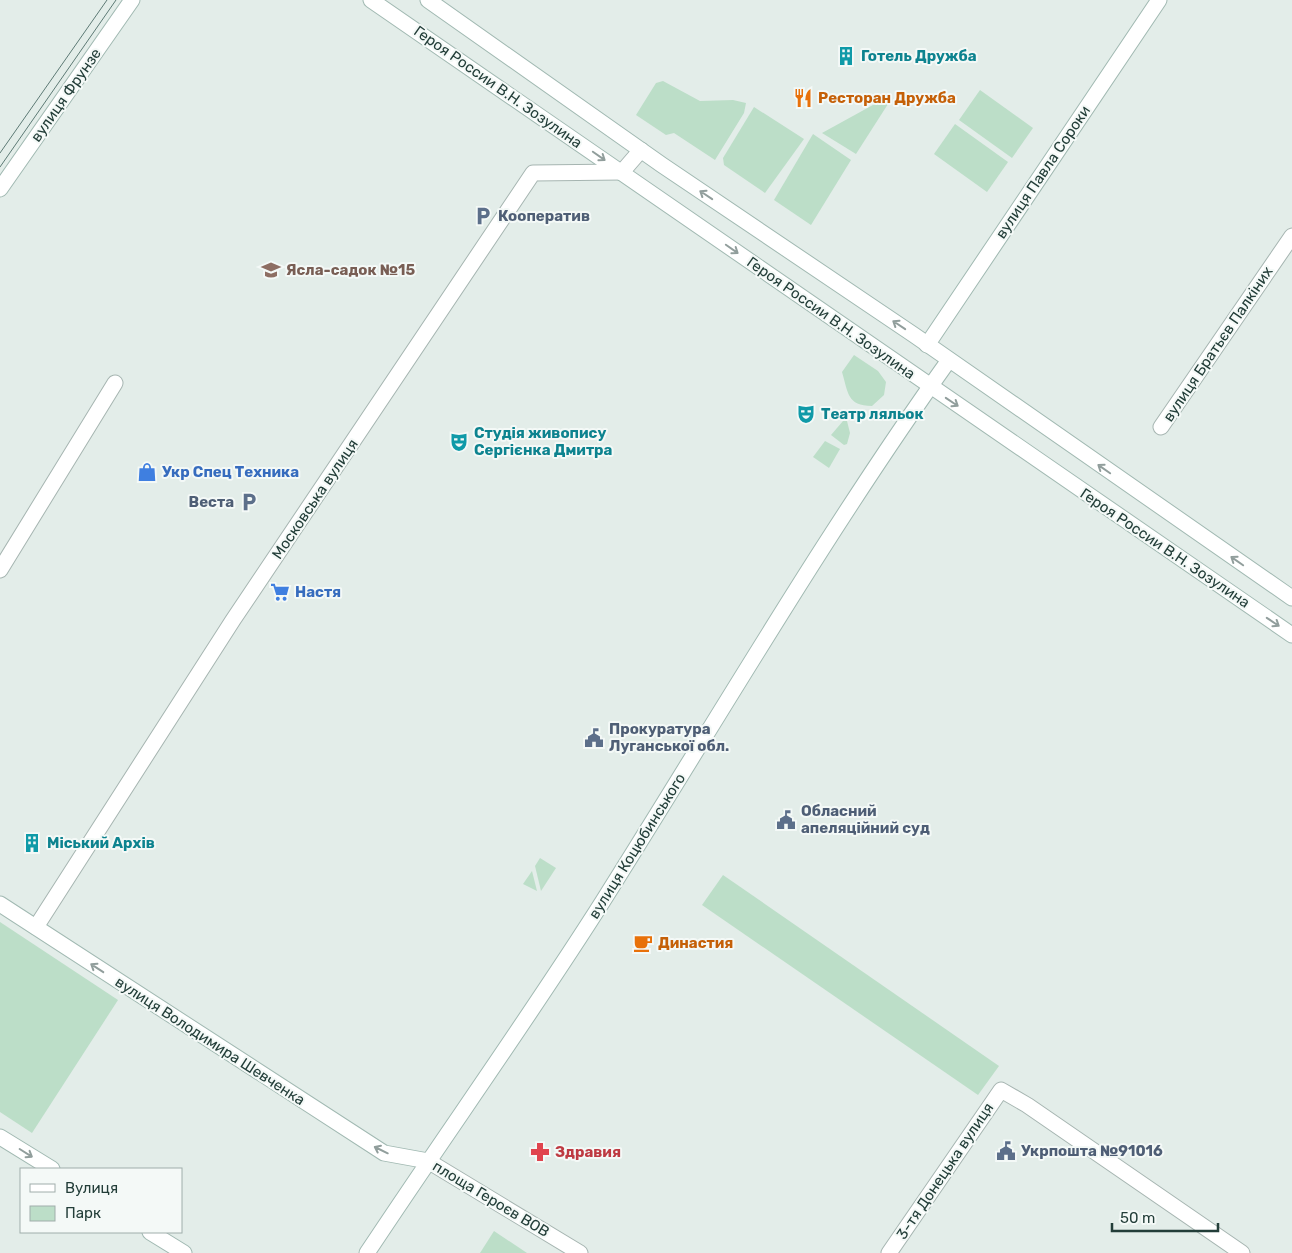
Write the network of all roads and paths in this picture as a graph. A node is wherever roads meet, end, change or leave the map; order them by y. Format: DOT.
graph roads {
  1 [pos="132,0"];
  2 [pos="371,0"];
  3 [pos="428,0"];
  4 [pos="1159,0"];
  5 [pos="641,150"];
  6 [pos="622,172"];
  7 [pos="0,189"];
  8 [pos="1292,236"];
  9 [pos="927,344"];
  10 [pos="949,360"];
  11 [pos="115,384"];
  12 [pos="930,387"];
  13 [pos="1161,427"];
  14 [pos="0,570"];
  15 [pos="1292,598"];
  16 [pos="1292,635"];
  17 [pos="0,904"];
  18 [pos="36,927"];
  19 [pos="0,1137"];
  20 [pos="428,1161"];
  21 [pos="50,1168"];
  22 [pos="152,1233"];
  23 [pos="184,1253"];
  24 [pos="367,1253"];
  25 [pos="580,1253"];
  26 [pos="889,1253"];
  27 [pos="1242,1253"];
  1 -- 7 [label="street, вулиця Фрунзе"];
  2 -- 6 [label="street, Героя России В.Н. Зозулина, one-way"];
  3 -- 5 [label="street, Героя России В.Н. Зозулина"];
  4 -- 9 [label="street, вулиця Павла Сороки"];
  5 -- 6 [label="street"];
  9 -- 5 [label="street, Героя России В.Н. Зозулина, one-way"];
  6 -- 12 [label="street, Героя России В.Н. Зозулина, one-way"];
  6 -- 18 [label="street, Московська вулиця"];
  8 -- 13 [label="street, вулиця Братьєв Палкіних"];
  9 -- 10 [label="street, Героя России В.Н. Зозулина"];
  10 -- 12 [label="street, вулиця Коцюбинського"];
  15 -- 10 [label="street, Героя России В.Н. Зозулина, one-way"];
  11 -- 14 [label="street"];
  12 -- 16 [label="street, Героя России В.Н. Зозулина, one-way"];
  12 -- 20 [label="street, вулиця Коцюбинського"];
  17 -- 18 [label="street, вулиця Володимира Шевченка"];
  20 -- 18 [label="street, вулиця Володимира Шевченка, one-way"];
  19 -- 21 [label="street, one-way"];
  20 -- 24 [label="street, вулиця Коцюбинського"];
  20 -- 25 [label="street, площа Героєв ВОВ"];
  22 -- 23 [label="street"];
  26 -- 27 [label="street, 3-тя Донецька вулиця"];
}
